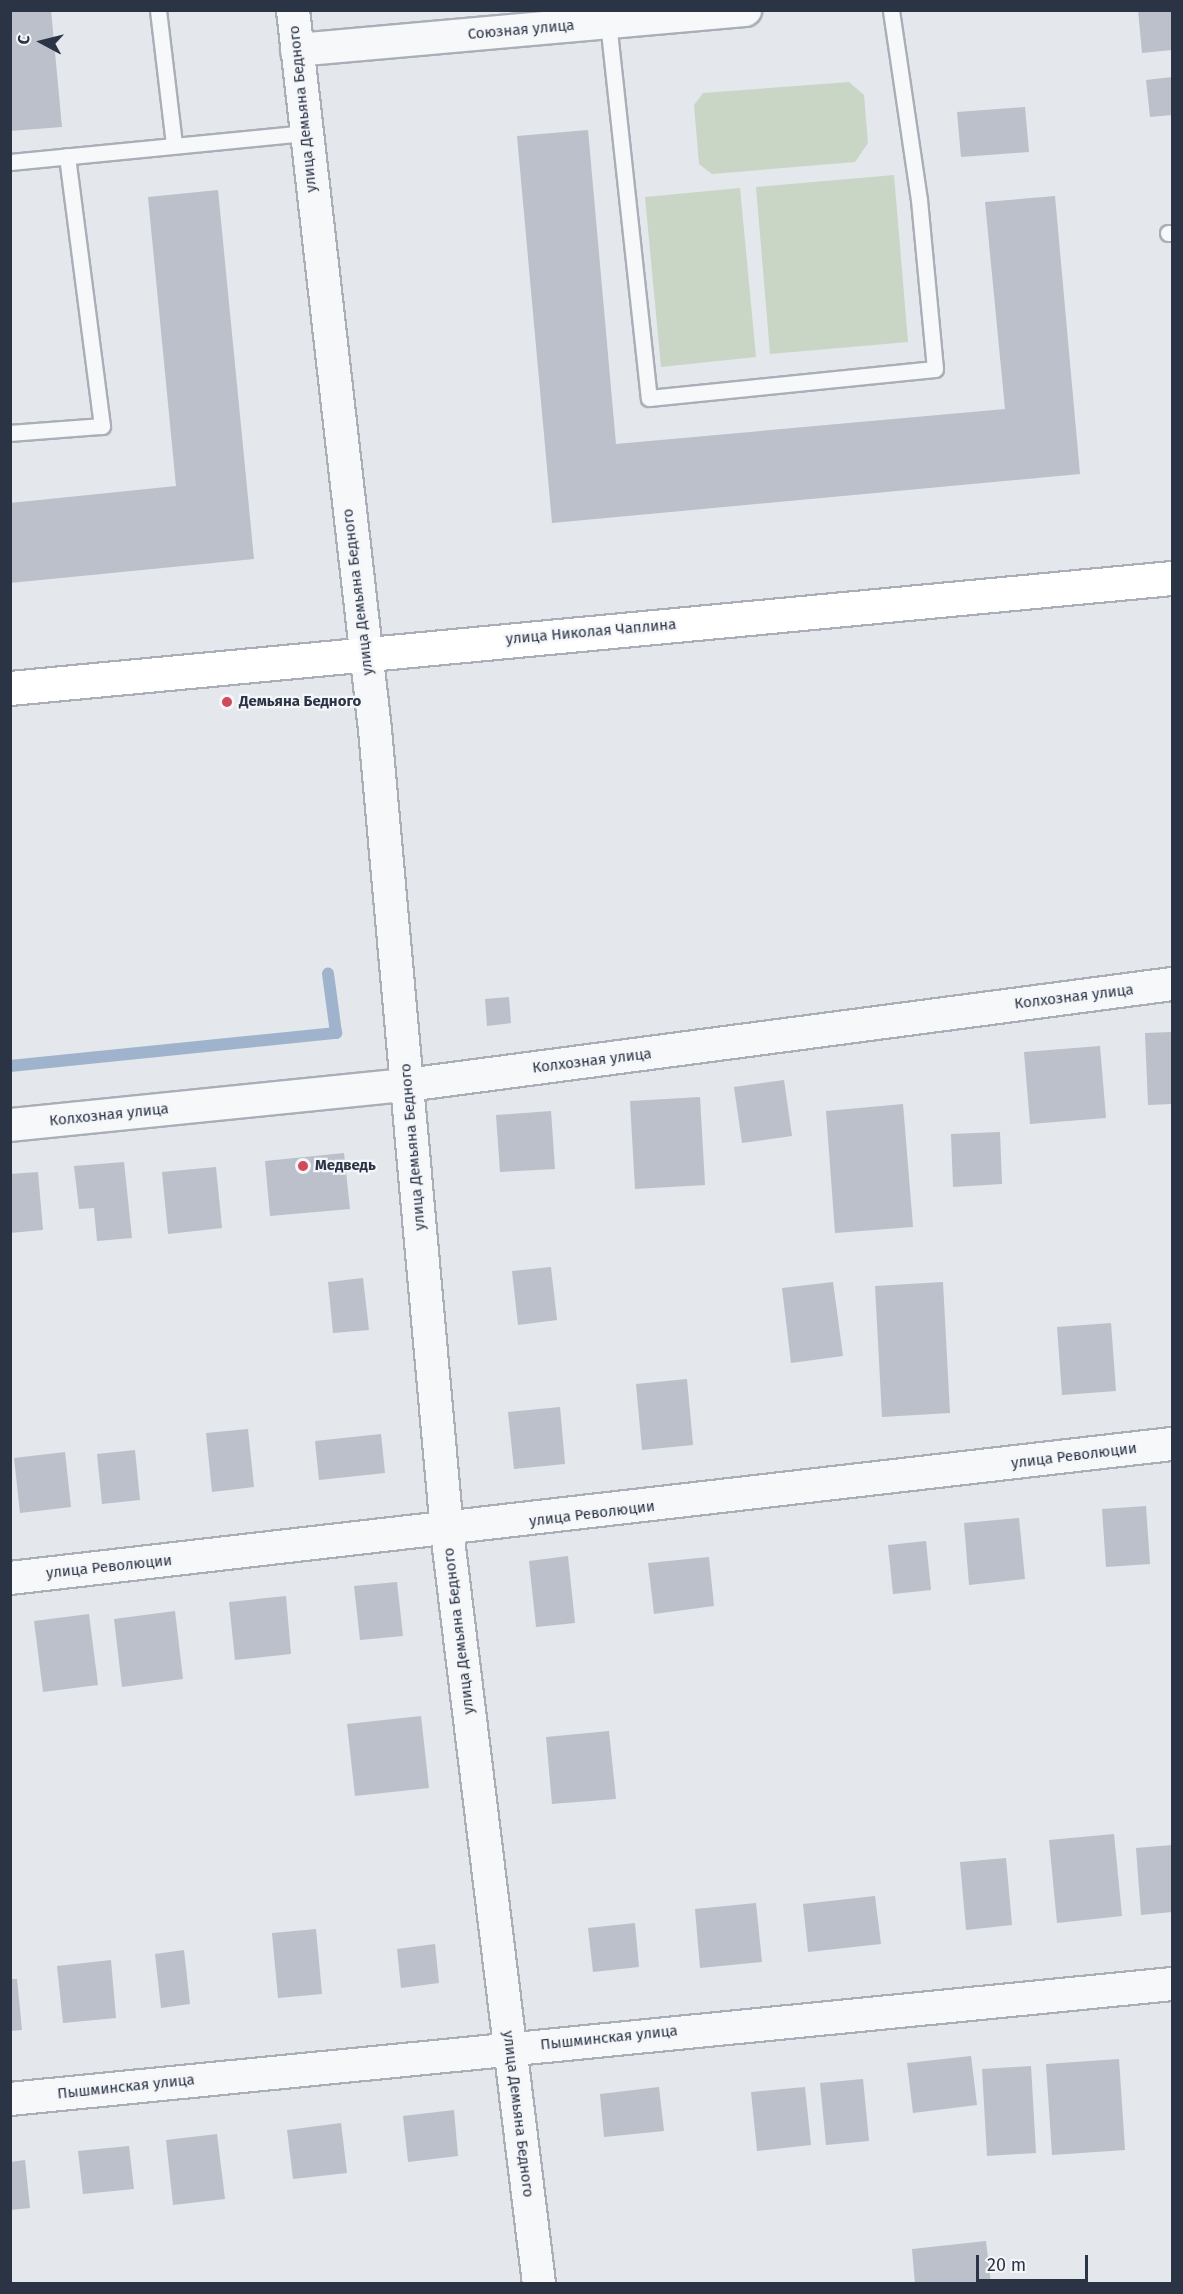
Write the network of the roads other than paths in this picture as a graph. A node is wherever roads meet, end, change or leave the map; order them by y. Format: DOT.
graph roads {
  1 [pos="158,10"];
  2 [pos="293,10"];
  3 [pos="745,10"];
  4 [pos="891,10"];
  5 [pos="608,22"];
  6 [pos="297,50"];
  7 [pos="305,133"];
  8 [pos="174,144"];
  9 [pos="67,156"];
  10 [pos="10,162"];
  11 [pos="10,433"];
  12 [pos="1173,578"];
  13 [pos="366,653"];
  14 [pos="10,688"];
  15 [pos="1173,984"];
  16 [pos="407,1085"];
  17 [pos="10,1125"];
  18 [pos="1173,1444"];
  19 [pos="447,1531"];
  20 [pos="10,1578"];
  21 [pos="1173,1984"];
  22 [pos="509,2048"];
  23 [pos="10,2099"];
  24 [pos="539,2283"];
  1 -- 8 [label="lane"];
  2 -- 6 [label="street, улица Демьяна Бедного"];
  3 -- 5 [label="street, Союзная улица"];
  4 -- 5 [label="lane"];
  5 -- 6 [label="street, Союзная улица"];
  6 -- 7 [label="street, улица Демьяна Бедного"];
  7 -- 8 [label="lane"];
  7 -- 13 [label="street, улица Демьяна Бедного"];
  8 -- 9 [label="lane"];
  9 -- 10 [label="lane"];
  9 -- 11 [label="lane"];
  12 -- 13 [label="street, улица Николая Чаплина"];
  13 -- 14 [label="street, улица Николая Чаплина"];
  13 -- 16 [label="street, улица Демьяна Бедного"];
  15 -- 16 [label="street, Колхозная улица"];
  16 -- 17 [label="street, Колхозная улица"];
  16 -- 19 [label="street, улица Демьяна Бедного"];
  18 -- 19 [label="street, улица Революции"];
  19 -- 20 [label="street, улица Революции"];
  19 -- 22 [label="street, улица Демьяна Бедного"];
  21 -- 22 [label="street, Пышминская улица"];
  22 -- 23 [label="street, Пышминская улица"];
  22 -- 24 [label="street, улица Демьяна Бедного"];
}
